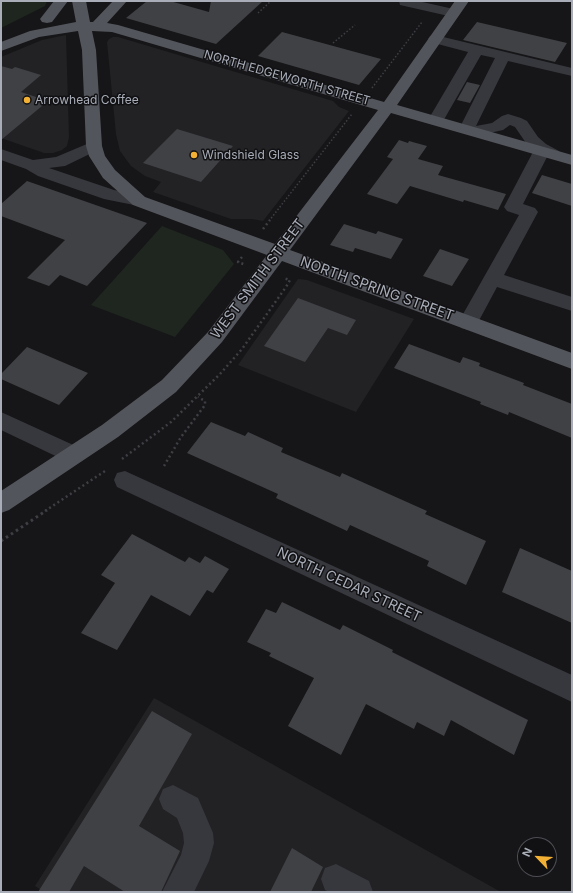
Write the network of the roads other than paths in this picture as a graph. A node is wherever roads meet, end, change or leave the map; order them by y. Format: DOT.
graph roads {
  1 [pos="61,1"];
  2 [pos="120,1"];
  3 [pos="462,1"];
  4 [pos="405,2"];
  5 [pos="84,4"];
  6 [pos="453,13"];
  7 [pos="47,19"];
  8 [pos="90,26"];
  9 [pos="1,38"];
  10 [pos="435,39"];
  11 [pos="1,48"];
  12 [pos="477,49"];
  13 [pos="504,56"];
  14 [pos="572,72"];
  15 [pos="388,107"];
  16 [pos="436,120"];
  17 [pos="471,130"];
  18 [pos="94,146"];
  19 [pos="547,152"];
  20 [pos="1,154"];
  21 [pos="572,160"];
  22 [pos="32,165"];
  23 [pos="139,201"];
  24 [pos="277,253"];
  25 [pos="494,279"];
  26 [pos="572,304"];
  27 [pos="468,323"];
  28 [pos="572,361"];
  29 [pos="1,420"];
  30 [pos="74,455"];
  31 [pos="125,480"];
  32 [pos="1,503"];
  33 [pos="572,690"];
  34 [pos="173,798"];
  35 [pos="177,892"];
  1 -- 7 [label="main road"];
  2 -- 8 [label="main road"];
  3 -- 6 [label="main road, WEST SMITH STREET"];
  4 -- 6 [label="street"];
  5 -- 7 [label="main road"];
  5 -- 8 [label="main road"];
  6 -- 10 [label="main road, WEST SMITH STREET"];
  7 -- 9 [label="main road"];
  8 -- 11 [label="main road, NORTH EDGEWORTH STREET"];
  8 -- 15 [label="main road, NORTH EDGEWORTH STREET"];
  8 -- 18 [label="main road"];
  10 -- 12 [label="street"];
  10 -- 15 [label="main road, WEST SMITH STREET"];
  12 -- 13 [label="street"];
  12 -- 16 [label="street"];
  13 -- 14 [label="street"];
  13 -- 17 [label="street"];
  15 -- 16 [label="main road, NORTH EDGEWORTH STREET"];
  15 -- 24 [label="main road, WEST SMITH STREET"];
  16 -- 17 [label="main road, NORTH EDGEWORTH STREET"];
  17 -- 19 [label="street"];
  18 -- 22 [label="street"];
  18 -- 23 [label="main road"];
  19 -- 21 [label="main road"];
  19 -- 25 [label="street"];
  20 -- 22 [label="street, NORTH SPRING STREET"];
  22 -- 23 [label="street, NORTH SPRING STREET"];
  23 -- 24 [label="main road, NORTH SPRING STREET"];
  24 -- 27 [label="main road, NORTH SPRING STREET"];
  24 -- 30 [label="main road, WEST SMITH STREET"];
  25 -- 26 [label="street"];
  25 -- 27 [label="street"];
  27 -- 28 [label="main road, NORTH SPRING STREET"];
  29 -- 30 [label="street"];
  30 -- 32 [label="main road, WEST SMITH STREET"];
  31 -- 33 [label="street, NORTH CEDAR STREET"];
  34 -- 35 [label="street"];
}
